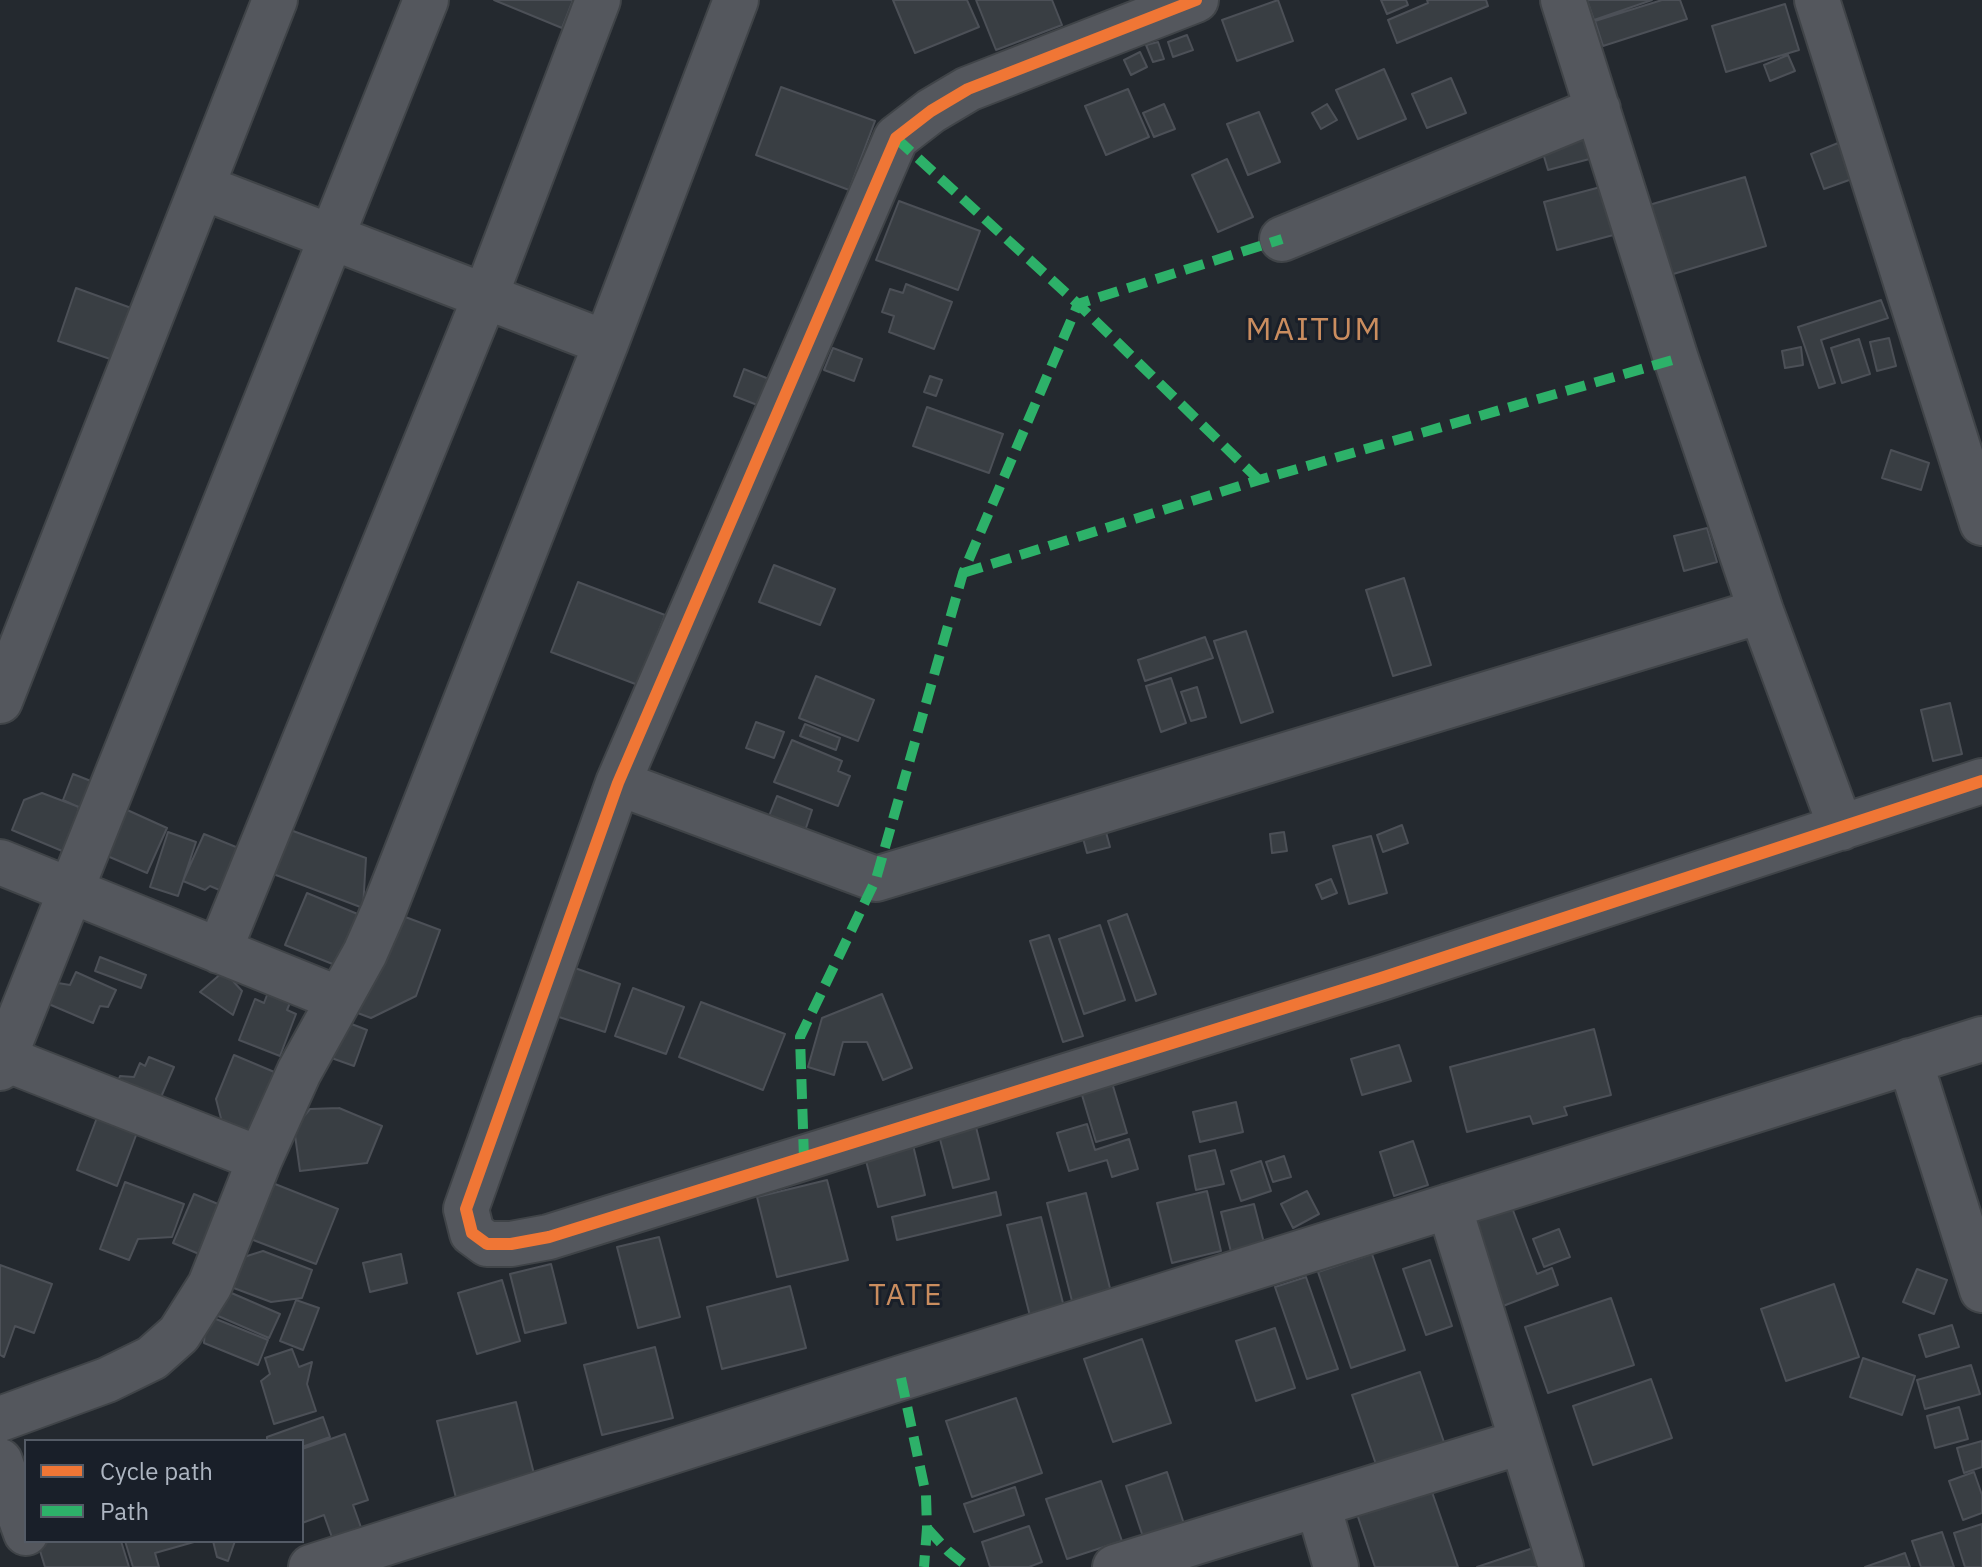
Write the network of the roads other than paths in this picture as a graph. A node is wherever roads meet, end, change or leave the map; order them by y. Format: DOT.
graph roads {
  1 [pos="275,0"];
  2 [pos="426,0"];
  3 [pos="598,0"];
  4 [pos="736,0"];
  5 [pos="1196,0"];
  6 [pos="1563,0"];
  7 [pos="1817,0"];
  8 [pos="1598,109"];
  9 [pos="202,187"];
  10 [pos="330,236"];
  11 [pos="1282,239"];
  12 [pos="485,297"];
  13 [pos="606,343"];
  14 [pos="1982,523"];
  15 [pos="1761,611"];
  16 [pos="0,701"];
  17 [pos="1982,781"];
  18 [pos="618,783"];
  19 [pos="1841,828"];
  20 [pos="0,862"];
  21 [pos="69,891"];
  22 [pos="219,951"];
  23 [pos="339,999"];
  24 [pos="1982,1039"];
  25 [pos="1910,1061"];
  26 [pos="2,1063"];
  27 [pos="260,1159"];
  28 [pos="1449,1206"];
  29 [pos="1982,1290"];
  30 [pos="0,1419"];
  31 [pos="1521,1442"];
  32 [pos="0,1461"];
  33 [pos="1318,1505"];
  34 [pos="24,1527"];
  35 [pos="30,1543"];
  36 [pos="38,1567"];
  37 [pos="311,1567"];
  38 [pos="1115,1567"];
  39 [pos="1336,1567"];
  40 [pos="1561,1567"];
  1 -- 9 [label="street"];
  2 -- 10 [label="street"];
  3 -- 12 [label="street"];
  4 -- 13 [label="street"];
  5 -- 18 [label="street"];
  6 -- 8 [label="street"];
  7 -- 14 [label="street"];
  8 -- 11 [label="street"];
  8 -- 15 [label="street"];
  9 -- 10 [label="street"];
  9 -- 16 [label="street"];
  10 -- 12 [label="street"];
  10 -- 21 [label="street"];
  12 -- 13 [label="street"];
  12 -- 22 [label="street"];
  13 -- 23 [label="street"];
  15 -- 18 [label="street"];
  15 -- 19 [label="street"];
  17 -- 19 [label="street"];
  18 -- 19 [label="street"];
  20 -- 21 [label="street"];
  21 -- 22 [label="street"];
  21 -- 26 [label="street"];
  22 -- 23 [label="street"];
  23 -- 27 [label="street"];
  24 -- 25 [label="street"];
  25 -- 28 [label="street"];
  25 -- 29 [label="street"];
  26 -- 27 [label="street"];
  27 -- 30 [label="street"];
  28 -- 31 [label="street"];
  28 -- 37 [label="street"];
  31 -- 33 [label="street"];
  31 -- 40 [label="street"];
  32 -- 34 [label="street"];
  33 -- 38 [label="street"];
  33 -- 39 [label="street"];
  35 -- 36 [label="street"];
}
